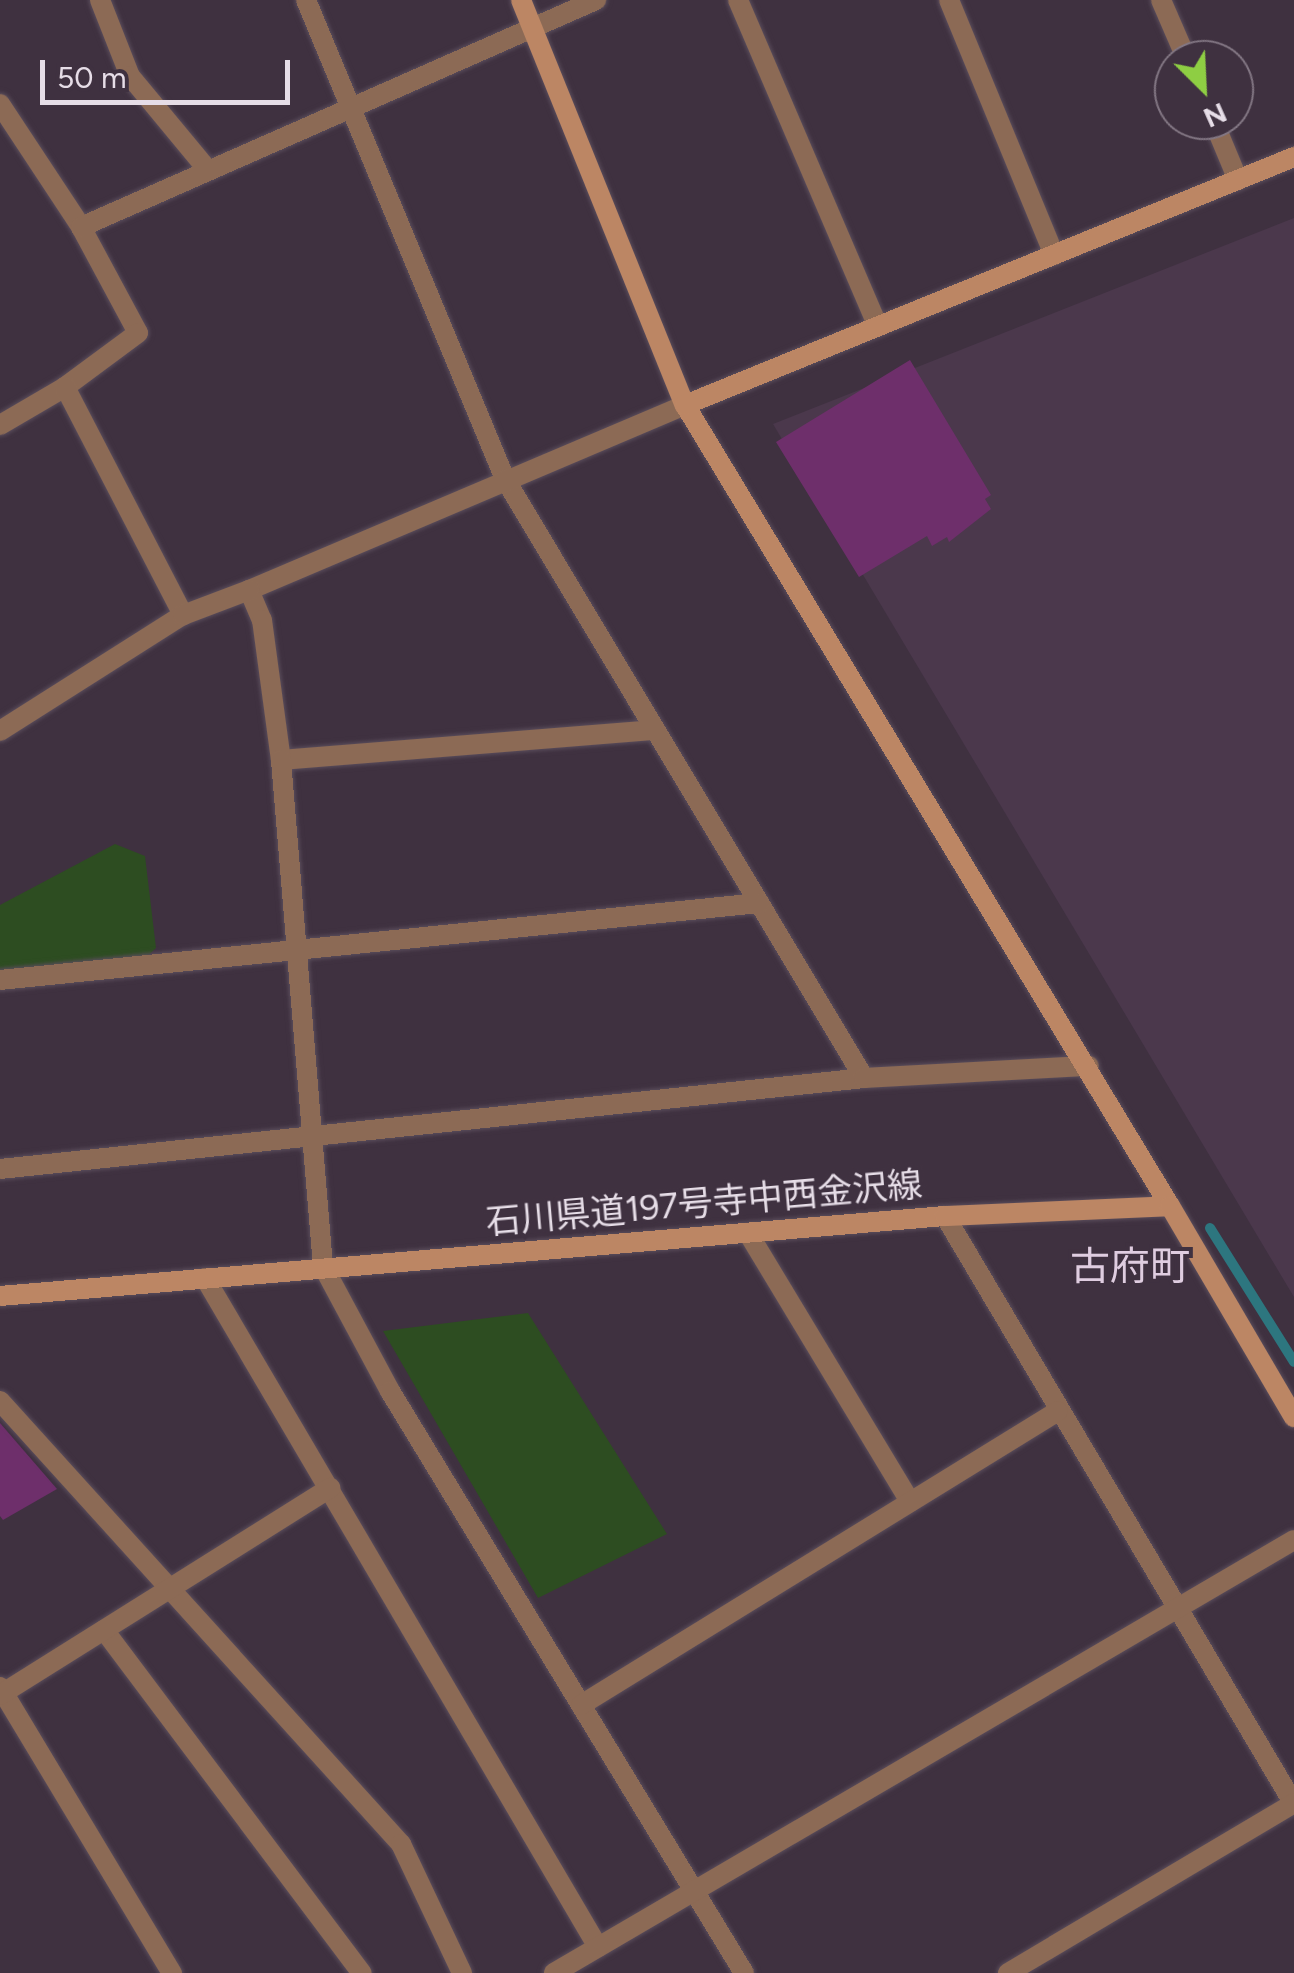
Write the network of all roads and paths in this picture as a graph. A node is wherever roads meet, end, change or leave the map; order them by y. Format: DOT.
graph roads {
  1 [pos="100,0"];
  2 [pos="306,0"];
  3 [pos="522,0"];
  4 [pos="596,0"];
  5 [pos="738,0"];
  6 [pos="949,0"];
  7 [pos="1162,0"];
  8 [pos="532,27"];
  9 [pos="1179,40"];
  10 [pos="349,104"];
  11 [pos="1,107"];
  12 [pos="1221,140"];
  13 [pos="1294,156"];
  14 [pos="207,169"];
  15 [pos="1238,180"];
  16 [pos="80,227"];
  17 [pos="1054,254"];
  18 [pos="878,326"];
  19 [pos="65,387"];
  20 [pos="685,405"];
  21 [pos="0,425"];
  22 [pos="505,480"];
  23 [pos="249,590"];
  24 [pos="183,615"];
  25 [pos="655,730"];
  26 [pos="0,731"];
  27 [pos="281,760"];
  28 [pos="759,903"];
  29 [pos="295,950"];
  30 [pos="0,980"];
  31 [pos="1089,1066"];
  32 [pos="864,1078"];
  33 [pos="310,1134"];
  34 [pos="0,1169"];
  35 [pos="1170,1206"];
  36 [pos="945,1216"];
  37 [pos="748,1233"];
  38 [pos="323,1266"];
  39 [pos="205,1278"];
  40 [pos="0,1296"];
  41 [pos="0,1401"];
  42 [pos="1058,1410"];
  43 [pos="1294,1417"];
  44 [pos="330,1488"];
  45 [pos="910,1502"];
  46 [pos="1294,1540"];
  47 [pos="168,1590"];
  48 [pos="1178,1608"];
  49 [pos="104,1630"];
  50 [pos="1,1692"];
  51 [pos="582,1705"];
  52 [pos="1294,1804"];
  53 [pos="694,1890"];
  54 [pos="598,1947"];
  55 [pos="172,1973"];
  56 [pos="362,1973"];
  57 [pos="462,1973"];
  58 [pos="554,1973"];
  59 [pos="744,1973"];
  60 [pos="1008,1973"];
  1 -- 14 [label="street"];
  2 -- 10 [label="street"];
  3 -- 8 [label="street"];
  4 -- 8 [label="street"];
  5 -- 18 [label="street"];
  6 -- 17 [label="street"];
  7 -- 9 [label="street"];
  8 -- 10 [label="street"];
  8 -- 20 [label="street"];
  10 -- 14 [label="street"];
  10 -- 22 [label="street"];
  11 -- 16 [label="street"];
  12 -- 15 [label="street"];
  13 -- 15 [label="street"];
  14 -- 16 [label="street"];
  15 -- 17 [label="street"];
  16 -- 19 [label="street"];
  17 -- 18 [label="street"];
  18 -- 20 [label="street"];
  19 -- 21 [label="street"];
  19 -- 24 [label="street"];
  20 -- 22 [label="street"];
  20 -- 31 [label="street"];
  22 -- 23 [label="street"];
  22 -- 25 [label="street"];
  23 -- 24 [label="street"];
  23 -- 27 [label="street"];
  24 -- 26 [label="street"];
  25 -- 27 [label="street"];
  25 -- 28 [label="street"];
  27 -- 29 [label="street"];
  28 -- 29 [label="street"];
  28 -- 32 [label="street"];
  29 -- 30 [label="street"];
  29 -- 33 [label="street"];
  31 -- 32 [label="street"];
  31 -- 35 [label="street"];
  32 -- 33 [label="street"];
  33 -- 34 [label="street"];
  33 -- 38 [label="street"];
  35 -- 36 [label="street, 石川県道197号寺中西金沢線"];
  35 -- 43 [label="street"];
  36 -- 37 [label="street, 石川県道197号寺中西金沢線"];
  36 -- 42 [label="street"];
  37 -- 38 [label="street, 石川県道197号寺中西金沢線"];
  37 -- 45 [label="street"];
  38 -- 39 [label="street, 石川県道197号寺中西金沢線"];
  38 -- 51 [label="street"];
  39 -- 40 [label="street, 石川県道197号寺中西金沢線"];
  39 -- 44 [label="street"];
  41 -- 47 [label="street"];
  42 -- 45 [label="street"];
  42 -- 48 [label="street"];
  44 -- 47 [label="street"];
  44 -- 54 [label="street"];
  45 -- 51 [label="street"];
  46 -- 48 [label="street"];
  47 -- 49 [label="street"];
  47 -- 57 [label="street"];
  48 -- 52 [label="street"];
  48 -- 53 [label="street"];
  49 -- 50 [label="street"];
  49 -- 56 [label="street"];
  50 -- 55 [label="street"];
  51 -- 53 [label="street"];
  52 -- 60 [label="street"];
  53 -- 54 [label="street"];
  53 -- 59 [label="street"];
  54 -- 58 [label="street"];
}
